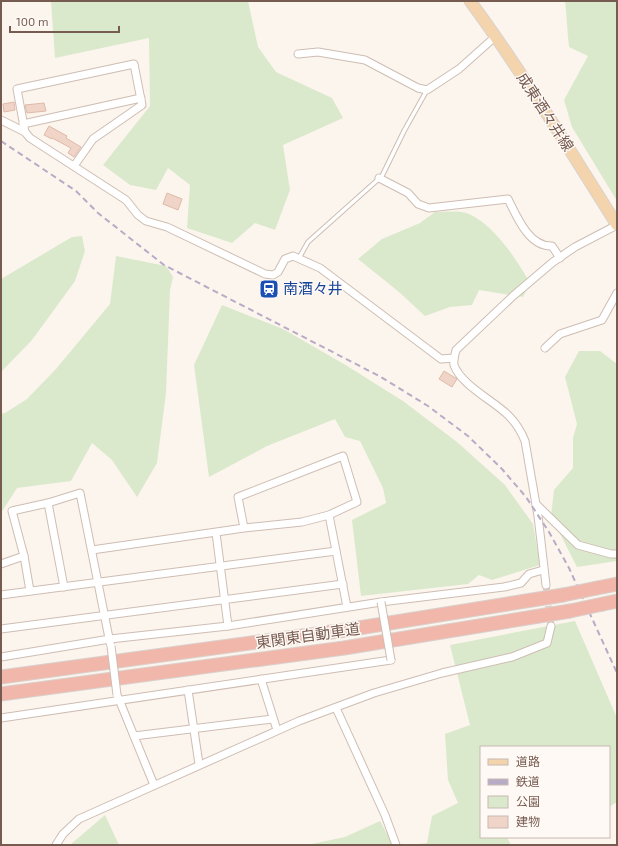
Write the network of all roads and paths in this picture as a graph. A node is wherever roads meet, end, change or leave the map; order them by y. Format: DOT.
graph roads {
  1 [pos="470,1"];
  2 [pos="496,36"];
  3 [pos="298,54"];
  4 [pos="427,90"];
  5 [pos="141,98"];
  6 [pos="1,120"];
  7 [pos="23,124"];
  8 [pos="25,132"];
  9 [pos="74,166"];
  10 [pos="380,178"];
  11 [pos="617,225"];
  12 [pos="299,258"];
  13 [pos="560,258"];
  14 [pos="617,293"];
  15 [pos="545,348"];
  16 [pos="454,358"];
  17 [pos="48,503"];
  18 [pos="536,503"];
  19 [pos="329,515"];
  20 [pos="244,528"];
  21 [pos="216,533"];
  22 [pos="92,550"];
  23 [pos="336,551"];
  24 [pos="617,554"];
  25 [pos="24,556"];
  26 [pos="1,564"];
  27 [pos="220,566"];
  28 [pos="543,570"];
  29 [pos="99,584"];
  30 [pos="343,584"];
  31 [pos="617,584"];
  32 [pos="546,585"];
  33 [pos="64,587"];
  34 [pos="30,591"];
  35 [pos="1,595"];
  36 [pos="225,600"];
  37 [pos="617,601"];
  38 [pos="381,602"];
  39 [pos="347,607"];
  40 [pos="105,616"];
  41 [pos="228,626"];
  42 [pos="551,626"];
  43 [pos="1,629"];
  44 [pos="110,642"];
  45 [pos="1,657"];
  46 [pos="1,677"];
  47 [pos="261,679"];
  48 [pos="188,690"];
  49 [pos="1,694"];
  50 [pos="118,697"];
  51 [pos="336,708"];
  52 [pos="1,718"];
  53 [pos="273,719"];
  54 [pos="194,729"];
  55 [pos="277,730"];
  56 [pos="134,736"];
  57 [pos="199,764"];
  58 [pos="154,785"];
  59 [pos="56,845"];
  60 [pos="396,845"];
  1 -- 2 [label="main road, 成東酒々井線"];
  2 -- 4 [label="street"];
  2 -- 11 [label="main road, 成東酒々井線"];
  3 -- 4 [label="street"];
  4 -- 10 [label="lane"];
  5 -- 7 [label="street"];
  5 -- 7 [label="street"];
  5 -- 9 [label="street"];
  6 -- 8 [label="street"];
  7 -- 8 [label="street"];
  8 -- 9 [label="street"];
  9 -- 12 [label="street"];
  10 -- 12 [label="lane"];
  10 -- 13 [label="street"];
  11 -- 13 [label="street"];
  12 -- 16 [label="street"];
  13 -- 16 [label="street"];
  14 -- 15 [label="street"];
  16 -- 18 [label="street"];
  17 -- 22 [label="street"];
  17 -- 25 [label="street"];
  17 -- 33 [label="street"];
  18 -- 24 [label="street"];
  18 -- 28 [label="street"];
  19 -- 20 [label="street"];
  19 -- 20 [label="street"];
  19 -- 23 [label="street"];
  20 -- 21 [label="street"];
  21 -- 22 [label="street"];
  21 -- 27 [label="street"];
  22 -- 29 [label="street"];
  23 -- 27 [label="street"];
  23 -- 30 [label="street"];
  25 -- 26 [label="street"];
  25 -- 34 [label="street"];
  27 -- 29 [label="street"];
  27 -- 36 [label="street"];
  28 -- 32 [label="street"];
  28 -- 38 [label="street"];
  29 -- 33 [label="street"];
  29 -- 40 [label="street"];
  30 -- 36 [label="street"];
  30 -- 39 [label="street"];
  31 -- 46 [label="highway, 東関東自動車道, bridge"];
  33 -- 34 [label="street"];
  34 -- 35 [label="street"];
  36 -- 40 [label="street"];
  36 -- 41 [label="street"];
  37 -- 49 [label="highway, 東関東自動車道, bridge"];
  38 -- 39 [label="street"];
  38 -- 47 [label="street, bridge"];
  39 -- 41 [label="street"];
  40 -- 43 [label="street"];
  40 -- 44 [label="street"];
  41 -- 44 [label="street"];
  42 -- 51 [label="street"];
  44 -- 45 [label="street"];
  44 -- 50 [label="street, bridge"];
  47 -- 48 [label="street"];
  47 -- 53 [label="street"];
  48 -- 50 [label="street"];
  48 -- 54 [label="street"];
  50 -- 52 [label="street"];
  50 -- 56 [label="street"];
  51 -- 55 [label="street"];
  51 -- 60 [label="street"];
  53 -- 54 [label="street"];
  53 -- 55 [label="street"];
  54 -- 56 [label="street"];
  54 -- 57 [label="street"];
  55 -- 57 [label="street"];
  56 -- 58 [label="street"];
  57 -- 58 [label="street"];
  58 -- 59 [label="street"];
}
